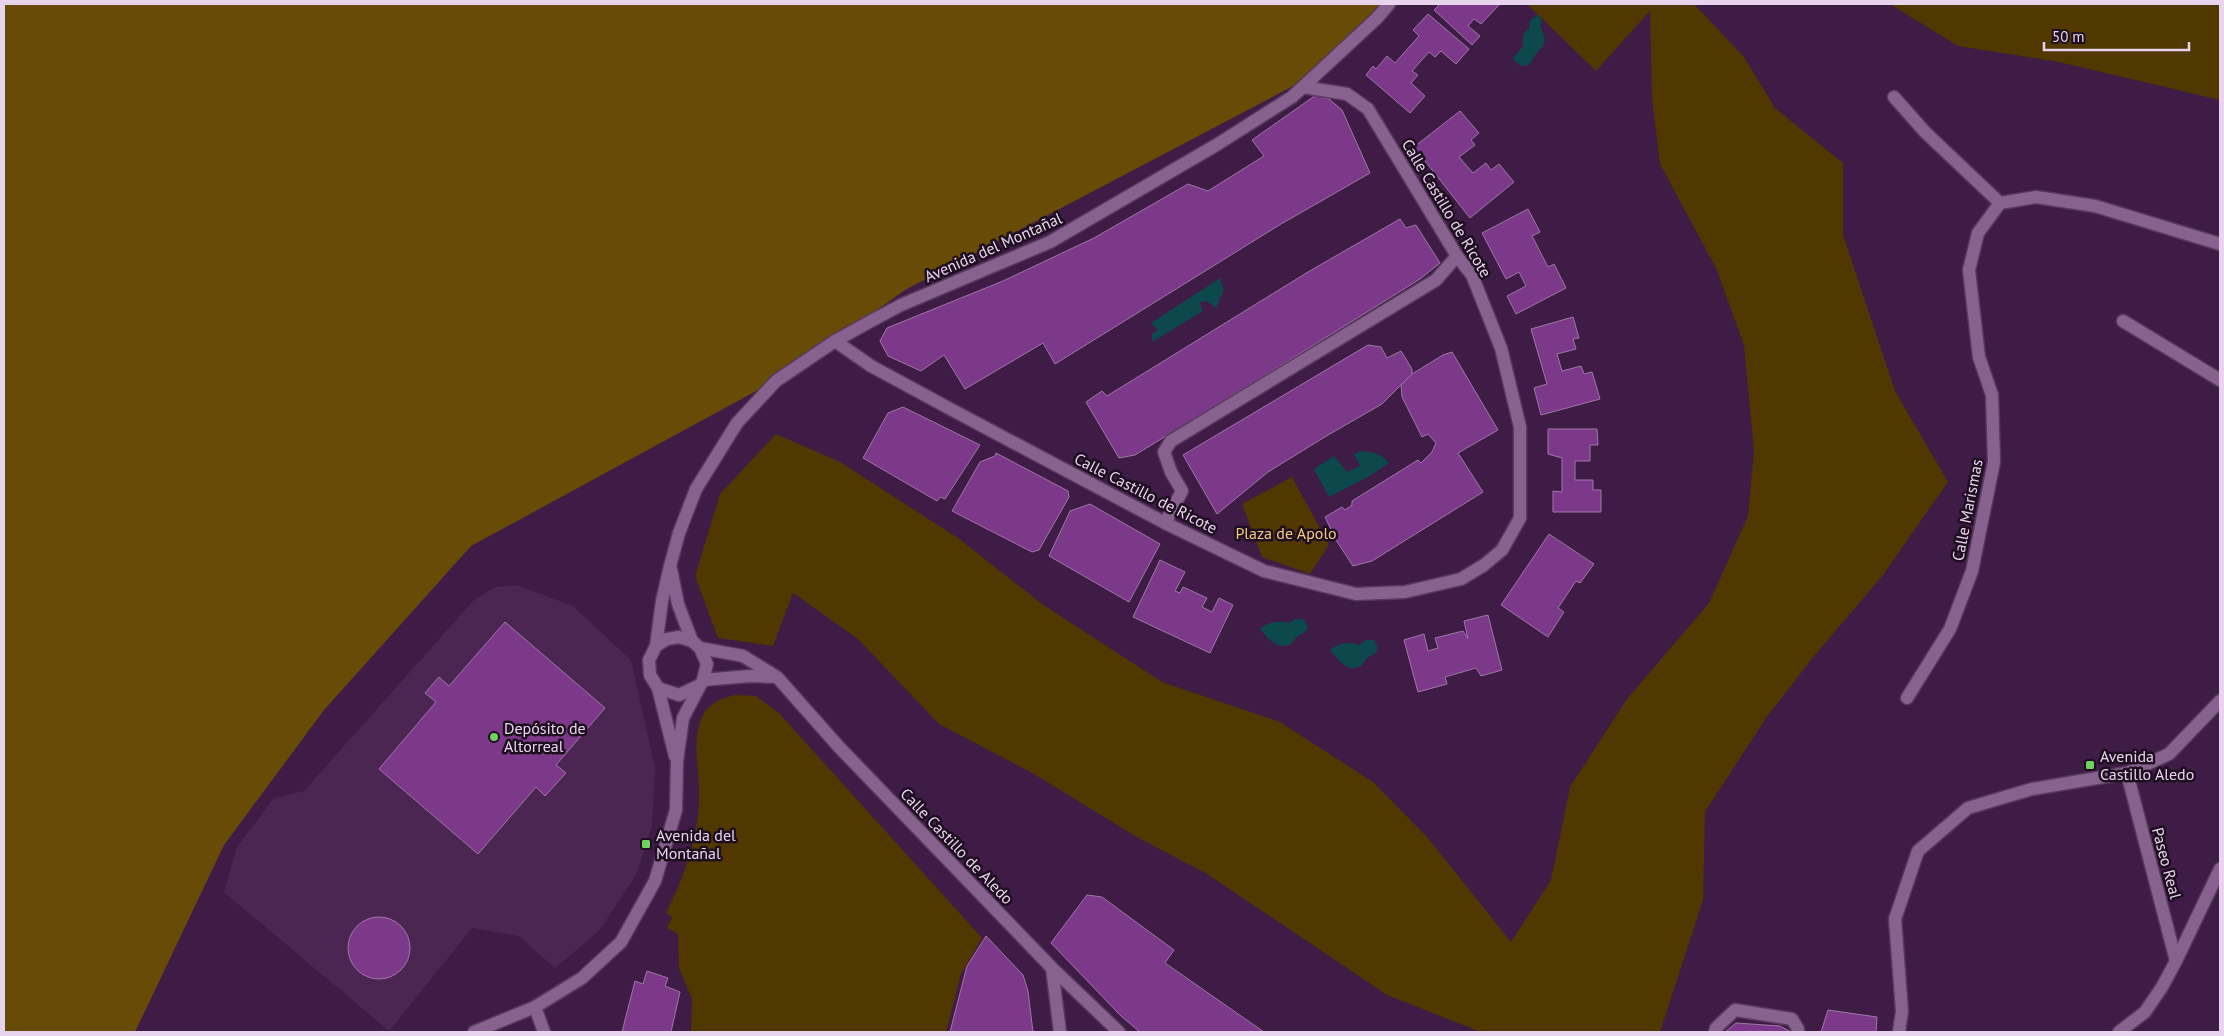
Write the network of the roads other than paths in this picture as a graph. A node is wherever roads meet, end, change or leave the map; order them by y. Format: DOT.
graph roads {
  1 [pos="1389,4"];
  2 [pos="1303,87"];
  3 [pos="1894,97"];
  4 [pos="2000,203"];
  5 [pos="2220,244"];
  6 [pos="1457,256"];
  7 [pos="2123,321"];
  8 [pos="835,341"];
  9 [pos="2220,380"];
  10 [pos="1165,523"];
  11 [pos="670,566"];
  12 [pos="696,644"];
  13 [pos="656,646"];
  14 [pos="777,677"];
  15 [pos="701,683"];
  16 [pos="658,688"];
  17 [pos="1907,698"];
  18 [pos="2220,701"];
  19 [pos="676,761"];
  20 [pos="2127,773"];
  21 [pos="2220,869"];
  22 [pos="2176,962"];
  23 [pos="1052,968"];
  24 [pos="535,1007"];
  25 [pos="474,1032"];
  26 [pos="544,1032"];
  27 [pos="1060,1032"];
  28 [pos="1118,1032"];
  29 [pos="1715,1032"];
  30 [pos="1798,1032"];
  31 [pos="1899,1032"];
  32 [pos="2119,1032"];
  1 -- 2 [label="street, Avenida del Montañal"];
  2 -- 6 [label="street, Calle Castillo de Ricote"];
  2 -- 8 [label="street, Avenida del Montañal"];
  3 -- 4 [label="street"];
  4 -- 5 [label="street"];
  4 -- 17 [label="street, Calle Marismas"];
  6 -- 10 [label="street"];
  6 -- 10 [label="street, Calle Castillo de Ricote"];
  7 -- 9 [label="street"];
  8 -- 10 [label="street, Calle Castillo de Ricote"];
  8 -- 11 [label="street, Avenida del Montañal"];
  11 -- 12 [label="street, Avenida del Montañal"];
  11 -- 13 [label="street, Avenida del Montañal"];
  12 -- 13 [label="street"];
  12 -- 14 [label="street, Calle Castillo de Aledo"];
  12 -- 15 [label="street"];
  13 -- 16 [label="street"];
  14 -- 15 [label="street"];
  14 -- 23 [label="street, Calle Castillo de Aledo"];
  15 -- 16 [label="street"];
  15 -- 19 [label="street"];
  16 -- 19 [label="street"];
  18 -- 20 [label="street"];
  19 -- 24 [label="street"];
  20 -- 22 [label="street, Paseo Real"];
  20 -- 31 [label="street"];
  21 -- 22 [label="street, Paseo Real"];
  22 -- 32 [label="street, Paseo Real"];
  23 -- 27 [label="street"];
  23 -- 28 [label="street, Calle Castillo de Aledo"];
  24 -- 25 [label="street"];
  24 -- 26 [label="street"];
  29 -- 30 [label="street"];
}
